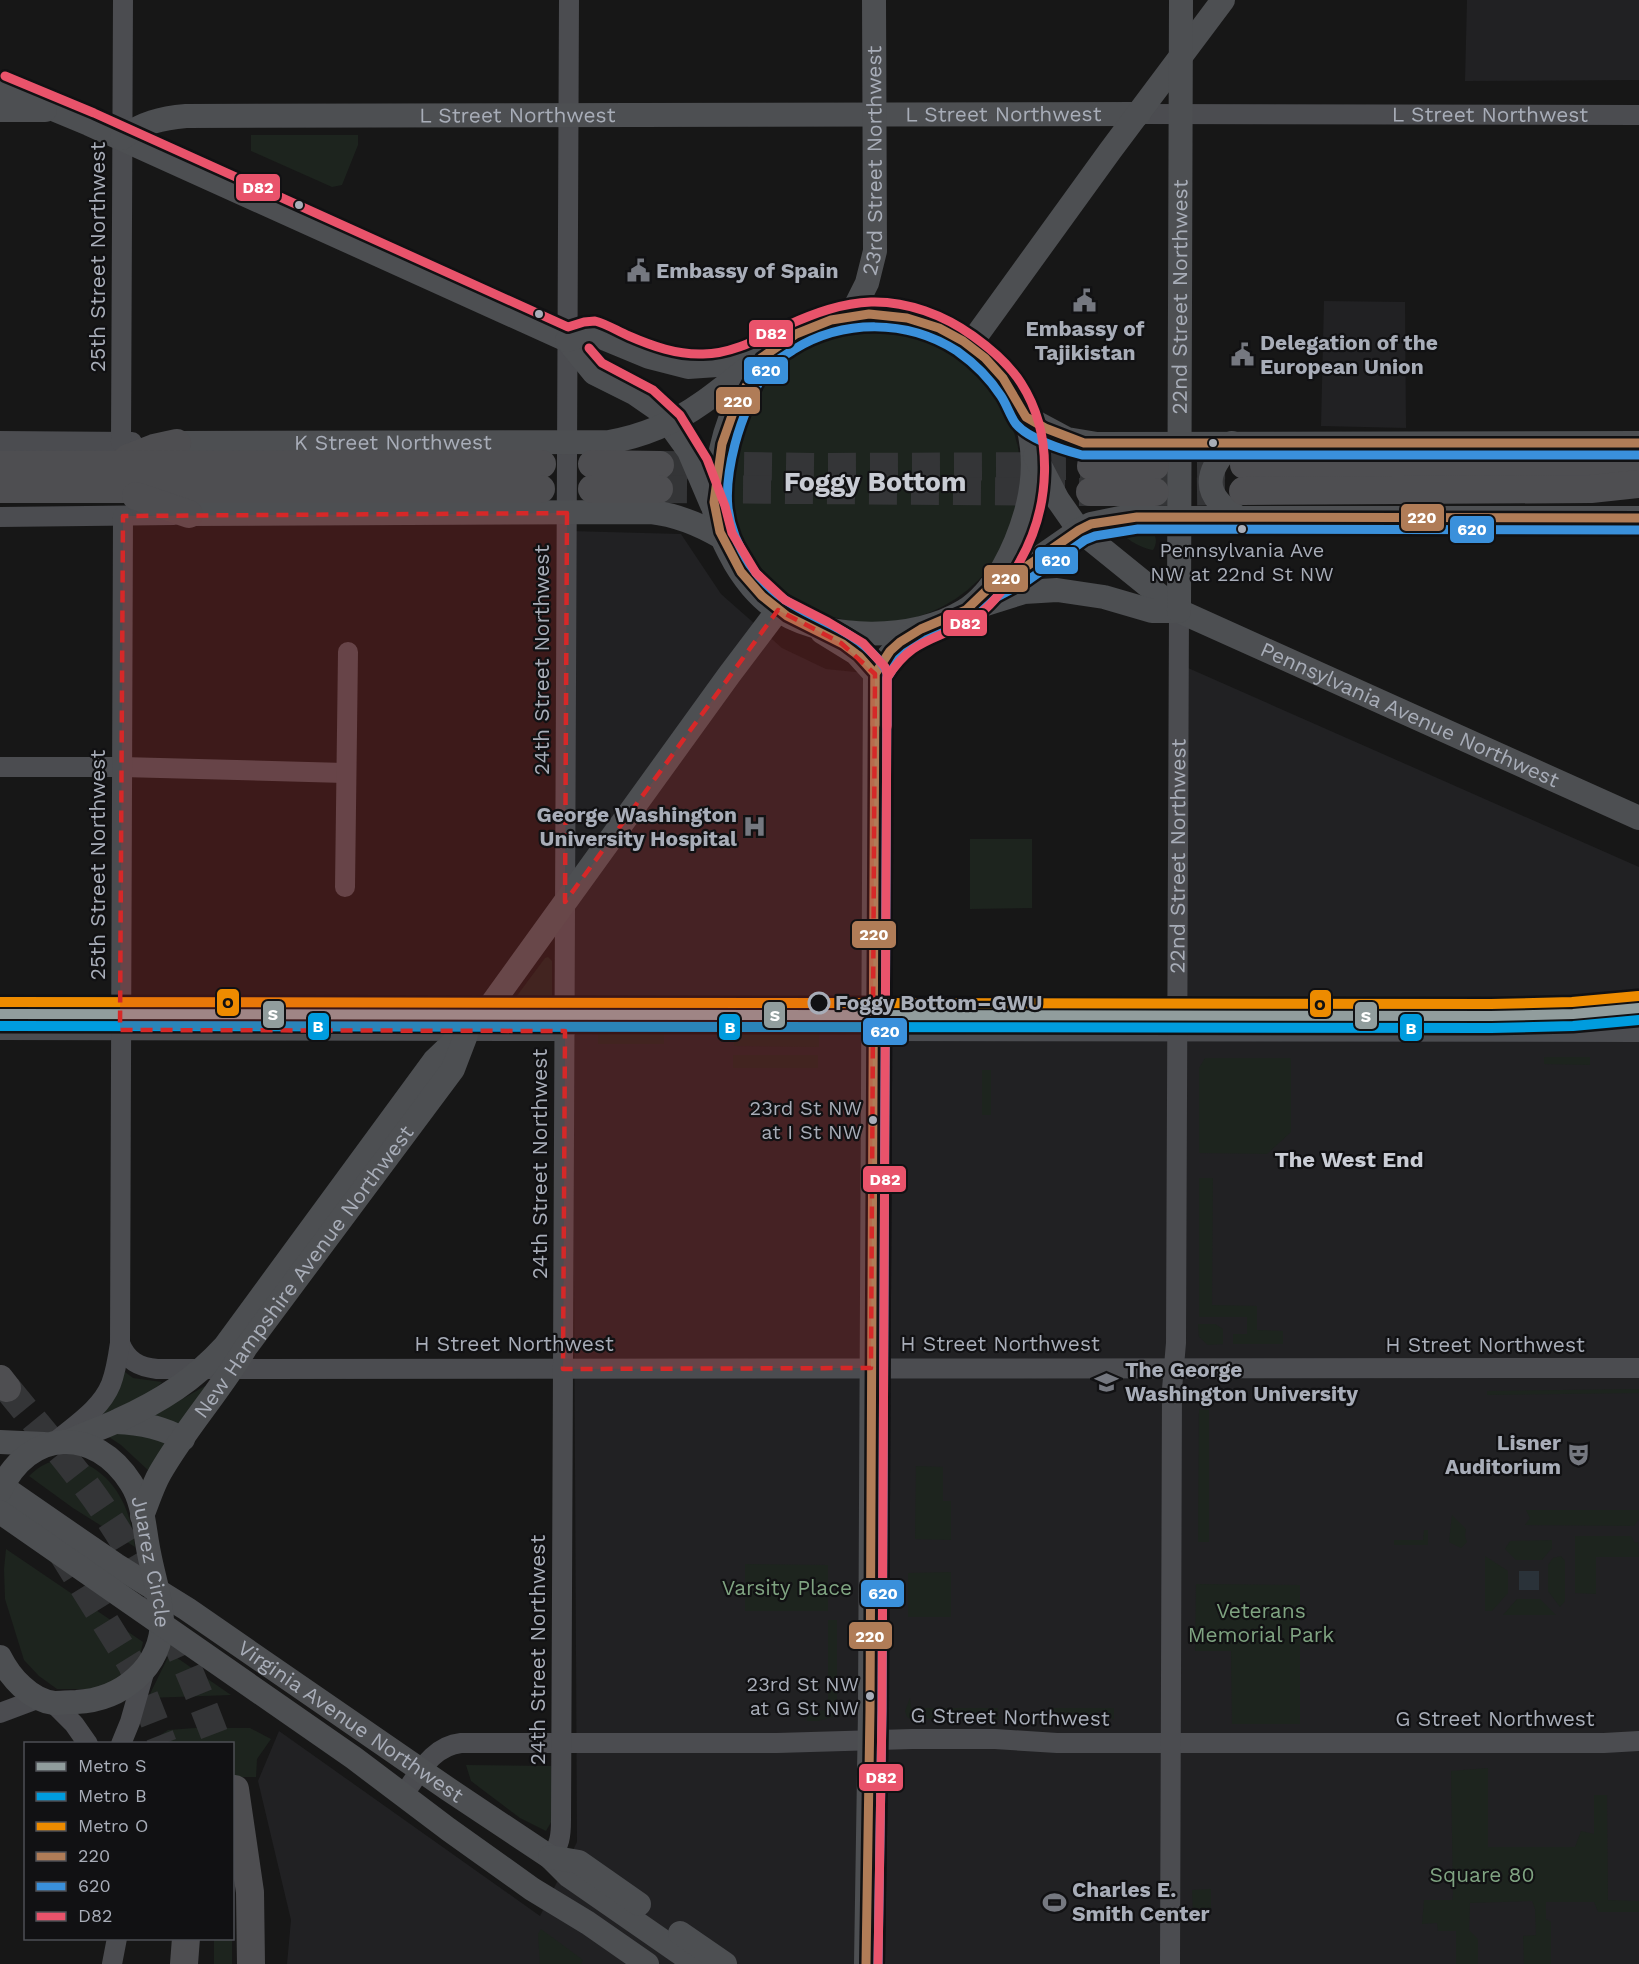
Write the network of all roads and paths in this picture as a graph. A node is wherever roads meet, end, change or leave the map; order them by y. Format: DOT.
graph roads {
  1 [pos="123,0"];
  2 [pos="569,0"];
  3 [pos="874,0"];
  4 [pos="1181,0"];
  5 [pos="1224,0"];
  6 [pos="1181,58"];
  7 [pos="0,87"];
  8 [pos="0,110"];
  9 [pos="56,110"];
  10 [pos="874,114"];
  11 [pos="1139,114"];
  12 [pos="1181,114"];
  13 [pos="569,115"];
  14 [pos="1639,115"];
  15 [pos="122,138"];
  16 [pos="851,315"];
  17 [pos="567,340"];
  18 [pos="786,340"];
  19 [pos="969,346"];
  20 [pos="761,358"];
  21 [pos="1026,417"];
  22 [pos="670,422"];
  23 [pos="0,441"];
  24 [pos="121,442"];
  25 [pos="177,443"];
  26 [pos="567,443"];
  27 [pos="1180,443"];
  28 [pos="1639,443"];
  29 [pos="1033,451"];
  30 [pos="0,465"];
  31 [pos="1639,472"];
  32 [pos="541,476"];
  33 [pos="592,476"];
  34 [pos="659,477"];
  35 [pos="1091,479"];
  36 [pos="1155,479"];
  37 [pos="1239,479"];
  38 [pos="1639,484"];
  39 [pos="0,489"];
  40 [pos="114,490"];
  41 [pos="714,510"];
  42 [pos="567,513"];
  43 [pos="189,514"];
  44 [pos="0,517"];
  45 [pos="1180,517"];
  46 [pos="1639,518"];
  47 [pos="1079,530"];
  48 [pos="721,537"];
  49 [pos="990,587"];
  50 [pos="771,604"];
  51 [pos="966,610"];
  52 [pos="1179,611"];
  53 [pos="812,627"];
  54 [pos="921,629"];
  55 [pos="348,652"];
  56 [pos="875,674"];
  57 [pos="0,766"];
  58 [pos="122,766"];
  59 [pos="345,772"];
  60 [pos="1639,818"];
  61 [pos="345,887"];
  62 [pos="565,902"];
  63 [pos="0,1030"];
  64 [pos="120,1030"];
  65 [pos="468,1030"];
  66 [pos="565,1031"];
  67 [pos="873,1031"];
  68 [pos="1177,1032"];
  69 [pos="1639,1032"];
  70 [pos="344,1200"];
  71 [pos="120,1343"];
  72 [pos="871,1368"];
  73 [pos="1639,1368"];
  74 [pos="204,1369"];
  75 [pos="563,1369"];
  76 [pos="1174,1369"];
  77 [pos="232,1370"];
  78 [pos="116,1422"];
  79 [pos="183,1439"];
  80 [pos="0,1442"];
  81 [pos="56,1443"];
  82 [pos="1,1488"];
  83 [pos="0,1512"];
  84 [pos="142,1516"];
  85 [pos="156,1590"];
  86 [pos="162,1623"];
  87 [pos="0,1657"];
  88 [pos="147,1665"];
  89 [pos="47,1701"];
  90 [pos="0,1713"];
  91 [pos="870,1740"];
  92 [pos="1639,1741"];
  93 [pos="87,1742"];
  94 [pos="121,1742"];
  95 [pos="561,1743"];
  96 [pos="1170,1743"];
  97 [pos="421,1770"];
  98 [pos="235,1789"];
  99 [pos="403,1795"];
  100 [pos="550,1857"];
  101 [pos="532,1889"];
  102 [pos="117,1940"];
  103 [pos="186,1940"];
  104 [pos="202,1940"];
  105 [pos="112,1964"];
  106 [pos="184,1964"];
  107 [pos="204,1964"];
  108 [pos="251,1964"];
  109 [pos="621,1964"];
  110 [pos="646,1964"];
  111 [pos="696,1964"];
  112 [pos="725,1964"];
  113 [pos="866,1964"];
  114 [pos="1170,1964"];
  1 -- 15 [label="street, 25th Street Northwest"];
  2 -- 13 [label="street, 24th Street Northwest"];
  3 -- 10 [label="main road, 23rd Street Northwest"];
  4 -- 6 [label="main road, 22nd Street Northwest"];
  5 -- 6 [label="main road"];
  6 -- 11 [label="main road"];
  6 -- 12 [label="main road, 22nd Street Northwest"];
  7 -- 9 [label="main road"];
  8 -- 9 [label="main road"];
  9 -- 15 [label="main road"];
  10 -- 11 [label="main road, L Street Northwest"];
  10 -- 13 [label="main road, L Street Northwest"];
  10 -- 16 [label="main road, 23rd Street Northwest"];
  11 -- 12 [label="street, L Street Northwest"];
  11 -- 19 [label="main road"];
  12 -- 14 [label="street, L Street Northwest"];
  12 -- 27 [label="main road, 22nd Street Northwest"];
  13 -- 15 [label="main road, L Street Northwest"];
  13 -- 17 [label="street, 24th Street Northwest"];
  15 -- 17 [label="main road"];
  15 -- 24 [label="street, 25th Street Northwest"];
  16 -- 18 [label="main road"];
  16 -- 19 [label="main road"];
  17 -- 18 [label="main road"];
  17 -- 22 [label="main road"];
  17 -- 26 [label="street, 24th Street Northwest"];
  18 -- 20 [label="main road, K Street Northwest"];
  19 -- 21 [label="main road"];
  20 -- 22 [label="main road, K Street Northwest"];
  20 -- 41 [label="main road"];
  21 -- 27 [label="main road"];
  21 -- 29 [label="main road"];
  22 -- 26 [label="main road, K Street Northwest"];
  22 -- 41 [label="main road"];
  23 -- 24 [label="street, K Street Northwest"];
  24 -- 25 [label="street, K Street Northwest"];
  25 -- 26 [label="main road, K Street Northwest"];
  25 -- 40 [label="highway"];
  26 -- 42 [label="street, 24th Street Northwest"];
  27 -- 37 [label="main road"];
  27 -- 45 [label="main road, 22nd Street Northwest"];
  28 -- 37 [label="main road"];
  29 -- 47 [label="main road, Pennsylvania Avenue Northwest"];
  29 -- 49 [label="main road"];
  30 -- 40 [label="highway, K Street Northwest"];
  31 -- 37 [label="highway"];
  32 -- 40 [label="highway, K Street Northwest"];
  33 -- 34 [label="highway"];
  35 -- 36 [label="highway"];
  37 -- 38 [label="highway"];
  37 -- 45 [label="main road"];
  37 -- 46 [label="main road"];
  39 -- 40 [label="highway, K Street Northwest"];
  40 -- 43 [label="highway"];
  40 -- 44 [label="street, K Street Northwest"];
  40 -- 58 [label="street, 25th Street Northwest"];
  41 -- 48 [label="main road"];
  42 -- 43 [label="main road"];
  42 -- 48 [label="main road"];
  42 -- 62 [label="street, 24th Street Northwest"];
  45 -- 47 [label="main road"];
  45 -- 52 [label="main road, 22nd Street Northwest"];
  47 -- 49 [label="main road"];
  47 -- 52 [label="main road, Pennsylvania Avenue Northwest"];
  48 -- 50 [label="main road"];
  49 -- 51 [label="main road"];
  50 -- 53 [label="main road"];
  50 -- 62 [label="main road, New Hampshire Avenue Northwest"];
  51 -- 52 [label="main road, Pennsylvania Avenue Northwest"];
  51 -- 54 [label="main road"];
  52 -- 60 [label="main road, Pennsylvania Avenue Northwest"];
  52 -- 68 [label="street, 22nd Street Northwest"];
  53 -- 54 [label="main road"];
  53 -- 56 [label="main road"];
  54 -- 56 [label="main road"];
  55 -- 59 [label="street"];
  56 -- 67 [label="main road"];
  57 -- 58 [label="street"];
  58 -- 59 [label="street"];
  58 -- 64 [label="street, 25th Street Northwest"];
  59 -- 61 [label="street"];
  62 -- 65 [label="main road, New Hampshire Avenue Northwest"];
  62 -- 66 [label="street, 24th Street Northwest"];
  63 -- 64 [label="street"];
  64 -- 65 [label="street"];
  64 -- 71 [label="street, 25th Street Northwest"];
  65 -- 66 [label="street"];
  65 -- 70 [label="main road, New Hampshire Avenue Northwest"];
  66 -- 75 [label="street, 24th Street Northwest"];
  67 -- 68 [label="street"];
  67 -- 72 [label="main road"];
  68 -- 69 [label="street"];
  68 -- 76 [label="street, 22nd Street Northwest"];
  70 -- 74 [label="main road, New Hampshire Avenue Northwest"];
  70 -- 77 [label="main road, New Hampshire Avenue Northwest"];
  71 -- 74 [label="street, H Street Northwest"];
  71 -- 81 [label="street, 25th Street Northwest"];
  72 -- 75 [label="street, H Street Northwest"];
  72 -- 76 [label="street, H Street Northwest"];
  72 -- 91 [label="main road"];
  73 -- 76 [label="street, H Street Northwest"];
  74 -- 77 [label="street, H Street Northwest"];
  74 -- 78 [label="main road, New Hampshire Avenue Northwest"];
  75 -- 77 [label="street, H Street Northwest"];
  75 -- 95 [label="street, 24th Street Northwest"];
  76 -- 96 [label="street, 22nd Street Northwest"];
  77 -- 79 [label="main road, New Hampshire Avenue Northwest"];
  78 -- 79 [label="main road"];
  78 -- 81 [label="main road, New Hampshire Avenue Northwest"];
  79 -- 84 [label="main road, New Hampshire Avenue Northwest"];
  80 -- 81 [label="main road, Juarez Circle"];
  81 -- 82 [label="main road"];
  81 -- 84 [label="main road, Juarez Circle"];
  82 -- 85 [label="main road, Virginia Avenue Northwest"];
  83 -- 86 [label="main road, Virginia Avenue Northwest"];
  84 -- 85 [label="main road, Juarez Circle"];
  85 -- 86 [label="main road, Juarez Circle"];
  85 -- 97 [label="main road, Virginia Avenue Northwest"];
  86 -- 88 [label="main road, Juarez Circle"];
  86 -- 99 [label="main road, Virginia Avenue Northwest"];
  87 -- 89 [label="main road"];
  88 -- 89 [label="main road, Juarez Circle"];
  88 -- 94 [label="street"];
  89 -- 90 [label="street"];
  89 -- 93 [label="street"];
  91 -- 95 [label="street, G Street Northwest"];
  91 -- 96 [label="street, G Street Northwest"];
  91 -- 113 [label="main road"];
  92 -- 96 [label="street, G Street Northwest"];
  95 -- 97 [label="street, G Street Northwest"];
  95 -- 100 [label="street, 24th Street Northwest"];
  96 -- 114 [label="street, 22nd Street Northwest"];
  97 -- 99 [label="street, G Street Northwest"];
  97 -- 100 [label="main road, Virginia Avenue Northwest"];
  98 -- 108 [label="highway"];
  99 -- 101 [label="main road, Virginia Avenue Northwest"];
  100 -- 111 [label="main road, Virginia Avenue Northwest"];
  100 -- 112 [label="main road"];
  101 -- 109 [label="main road"];
  101 -- 110 [label="main road, Virginia Avenue Northwest"];
  102 -- 105 [label="street"];
  103 -- 106 [label="highway"];
  104 -- 107 [label="highway"];
}
